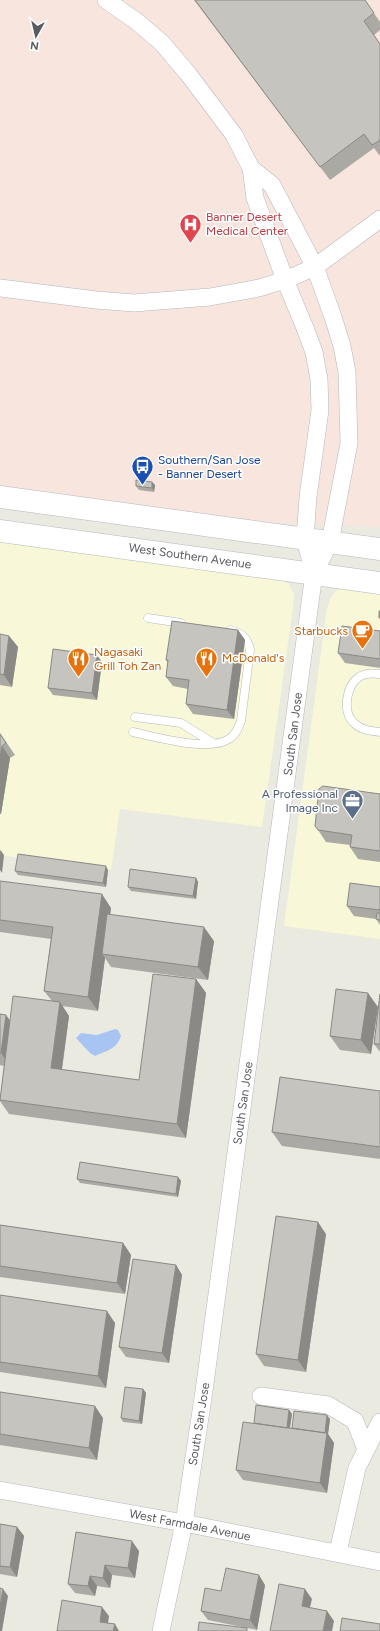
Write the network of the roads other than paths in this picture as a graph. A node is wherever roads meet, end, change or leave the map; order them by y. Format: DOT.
graph roads {
  1 [pos="106,0"];
  2 [pos="251,168"];
  3 [pos="380,219"];
  4 [pos="315,267"];
  5 [pos="285,280"];
  6 [pos="0,288"];
  7 [pos="0,497"];
  8 [pos="0,531"];
  9 [pos="304,539"];
  10 [pos="330,542"];
  11 [pos="380,549"];
  12 [pos="314,573"];
  13 [pos="380,583"];
  14 [pos="148,618"];
  15 [pos="186,624"];
  16 [pos="224,629"];
  17 [pos="380,674"];
  18 [pos="135,717"];
  19 [pos="133,732"];
  20 [pos="380,732"];
  21 [pos="213,743"];
  22 [pos="261,1396"];
  23 [pos="380,1422"];
  24 [pos="366,1450"];
  25 [pos="0,1490"];
  26 [pos="184,1523"];
  27 [pos="338,1552"];
  28 [pos="380,1562"];
  29 [pos="160,1631"];
  1 -- 2 [label="street"];
  2 -- 4 [label="street"];
  2 -- 5 [label="street"];
  3 -- 4 [label="street"];
  4 -- 5 [label="street"];
  4 -- 10 [label="street"];
  5 -- 6 [label="street"];
  5 -- 9 [label="street"];
  7 -- 9 [label="main road"];
  8 -- 12 [label="main road, West Southern Avenue"];
  9 -- 10 [label="main road"];
  9 -- 12 [label="street"];
  10 -- 11 [label="main road"];
  10 -- 12 [label="street"];
  12 -- 13 [label="main road, West Southern Avenue"];
  12 -- 26 [label="street, South San Jose"];
  14 -- 15 [label="lane"];
  16 -- 21 [label="lane"];
  17 -- 20 [label="lane"];
  18 -- 21 [label="lane"];
  19 -- 21 [label="lane"];
  22 -- 24 [label="street"];
  23 -- 24 [label="street"];
  24 -- 27 [label="street"];
  25 -- 26 [label="street, West Farmdale Avenue"];
  26 -- 27 [label="street, West Farmdale Avenue"];
  26 -- 29 [label="street, South San Jose"];
  27 -- 28 [label="street, West Farmdale Avenue"];
}
